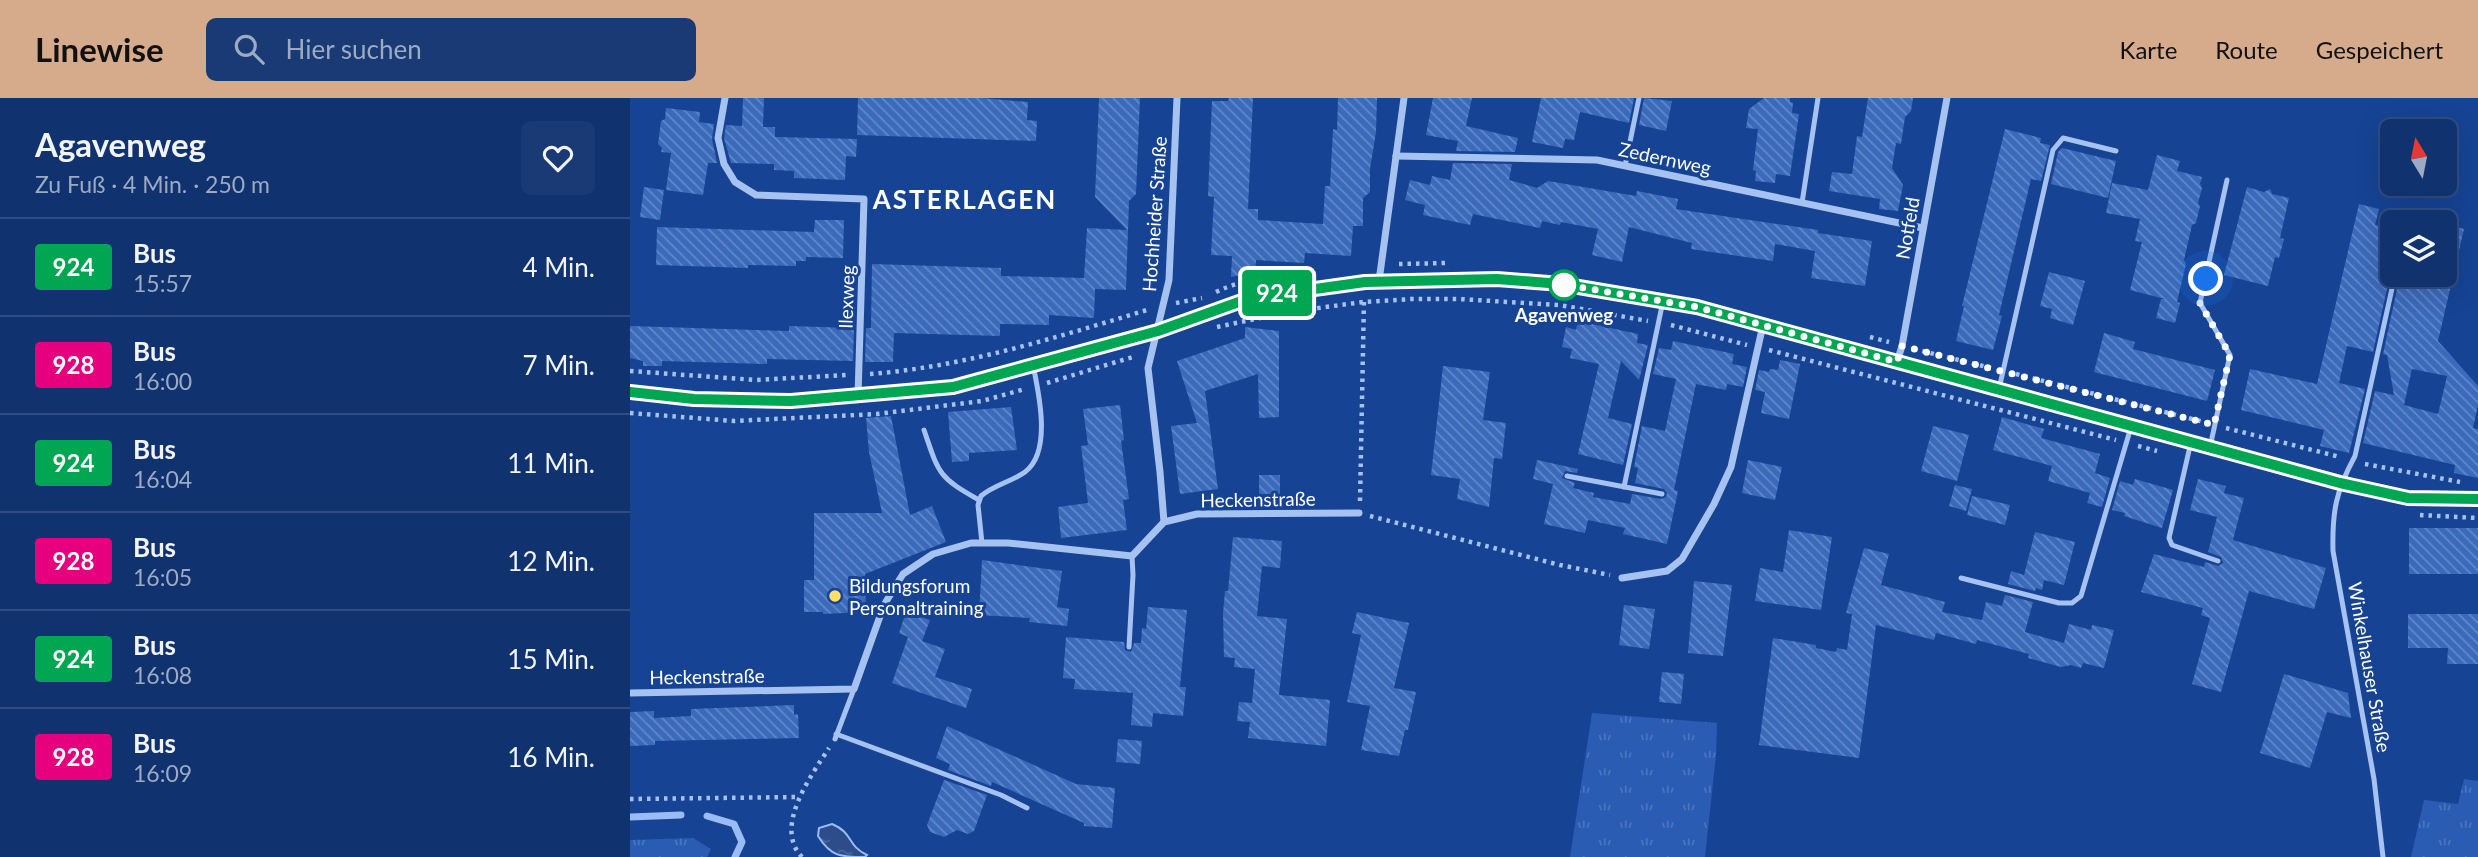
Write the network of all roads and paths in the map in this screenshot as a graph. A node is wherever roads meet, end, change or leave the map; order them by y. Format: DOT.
graph roads {
  1 [pos="724,98"];
  2 [pos="1177,98"];
  3 [pos="1404,98"];
  4 [pos="1639,98"];
  5 [pos="1818,98"];
  6 [pos="1947,98"];
  7 [pos="2116,151"];
  8 [pos="1396,156"];
  9 [pos="1625,166"];
  10 [pos="2227,180"];
  11 [pos="1802,203"];
  12 [pos="1923,228"];
  13 [pos="1459,264"];
  14 [pos="1382,266"];
  15 [pos="1315,272"];
  16 [pos="1380,281"];
  17 [pos="1365,282"];
  18 [pos="2392,287"];
  19 [pos="1663,301"];
  20 [pos="1363,302"];
  21 [pos="1163,306"];
  22 [pos="1659,322"];
  23 [pos="1763,325"];
  24 [pos="1207,329"];
  25 [pos="1158,331"];
  26 [pos="1867,337"];
  27 [pos="1902,346"];
  28 [pos="1758,347"];
  29 [pos="1153,350"];
  30 [pos="1897,362"];
  31 [pos="1034,365"];
  32 [pos="630,371"];
  33 [pos="2003,371"];
  34 [pos="859,375"];
  35 [pos="1037,386"];
  36 [pos="1999,389"];
  37 [pos="630,392"];
  38 [pos="859,396"];
  39 [pos="630,413"];
  40 [pos="2214,425"];
  41 [pos="2131,427"];
  42 [pos="924,430"];
  43 [pos="2191,442"];
  44 [pos="2126,443"];
  45 [pos="2210,447"];
  46 [pos="2187,459"];
  47 [pos="2353,461"];
  48 [pos="1567,476"];
  49 [pos="2340,483"];
  50 [pos="2464,483"];
  51 [pos="1624,487"];
  52 [pos="1662,495"];
  53 [pos="2478,499"];
  54 [pos="979,500"];
  55 [pos="1359,513"];
  56 [pos="2415,515"];
  57 [pos="2478,518"];
  58 [pos="1164,522"];
  59 [pos="982,543"];
  60 [pos="1132,556"];
  61 [pos="2218,561"];
  62 [pos="1622,578"];
  63 [pos="1961,578"];
  64 [pos="1129,647"];
  65 [pos="854,689"];
  66 [pos="630,693"];
  67 [pos="835,737"];
  68 [pos="799,797"];
  69 [pos="630,799"];
  70 [pos="1027,808"];
  71 [pos="802,857"];
  72 [pos="2383,857"];
  1 -- 34 [label="street, Ilexweg"];
  2 -- 21 [label="street, Hochheider Straße"];
  3 -- 8 [label="street"];
  4 -- 9 [label="lane"];
  5 -- 11 [label="lane"];
  6 -- 12 [label="street, Notfeld"];
  7 -- 33 [label="lane"];
  8 -- 9 [label="street, Zedernweg"];
  8 -- 14 [label="street"];
  9 -- 11 [label="street, Zedernweg"];
  10 -- 40 [label="lane"];
  11 -- 12 [label="street, Zedernweg"];
  12 -- 27 [label="street, Notfeld"];
  13 -- 14 [label="path"];
  14 -- 16 [label="street"];
  15 -- 21 [label="path"];
  16 -- 17 [label="street"];
  16 -- 19 [label="street"];
  17 -- 20 [label="path"];
  17 -- 25 [label="street"];
  18 -- 47 [label="lane, Winkelhauser Straße"];
  19 -- 22 [label="lane"];
  19 -- 23 [label="street"];
  20 -- 22 [label="path"];
  20 -- 24 [label="path"];
  20 -- 55 [label="path"];
  21 -- 25 [label="street, Hochheider Straße"];
  21 -- 34 [label="path"];
  22 -- 28 [label="path"];
  22 -- 51 [label="lane"];
  23 -- 28 [label="street"];
  23 -- 30 [label="street"];
  25 -- 29 [label="street"];
  25 -- 31 [label="street"];
  26 -- 27 [label="path"];
  27 -- 30 [label="street, Notfeld"];
  27 -- 33 [label="path"];
  28 -- 44 [label="path"];
  28 -- 62 [label="street"];
  29 -- 35 [label="path"];
  29 -- 58 [label="street"];
  30 -- 36 [label="street"];
  31 -- 35 [label="lane"];
  31 -- 38 [label="street"];
  32 -- 34 [label="path"];
  33 -- 36 [label="lane"];
  33 -- 40 [label="path"];
  34 -- 38 [label="street, Ilexweg"];
  35 -- 39 [label="path"];
  35 -- 54 [label="lane"];
  36 -- 41 [label="street"];
  37 -- 38 [label="street"];
  40 -- 45 [label="lane"];
  40 -- 47 [label="path"];
  41 -- 43 [label="street"];
  41 -- 44 [label="lane"];
  42 -- 54 [label="lane"];
  43 -- 45 [label="street"];
  43 -- 46 [label="lane"];
  44 -- 46 [label="path"];
  44 -- 63 [label="lane"];
  45 -- 49 [label="street"];
  46 -- 61 [label="lane"];
  47 -- 49 [label="lane, Winkelhauser Straße"];
  47 -- 50 [label="path"];
  48 -- 51 [label="lane"];
  49 -- 53 [label="street"];
  49 -- 72 [label="lane, Winkelhauser Straße"];
  51 -- 52 [label="lane"];
  54 -- 59 [label="lane"];
  55 -- 58 [label="street, Heckenstraße"];
  55 -- 62 [label="path"];
  56 -- 57 [label="path"];
  58 -- 60 [label="street"];
  59 -- 60 [label="street"];
  59 -- 65 [label="street"];
  60 -- 64 [label="lane"];
  65 -- 66 [label="street, Heckenstraße"];
  65 -- 67 [label="lane"];
  67 -- 68 [label="path"];
  67 -- 70 [label="lane"];
  68 -- 69 [label="path"];
  68 -- 71 [label="path"];
}
